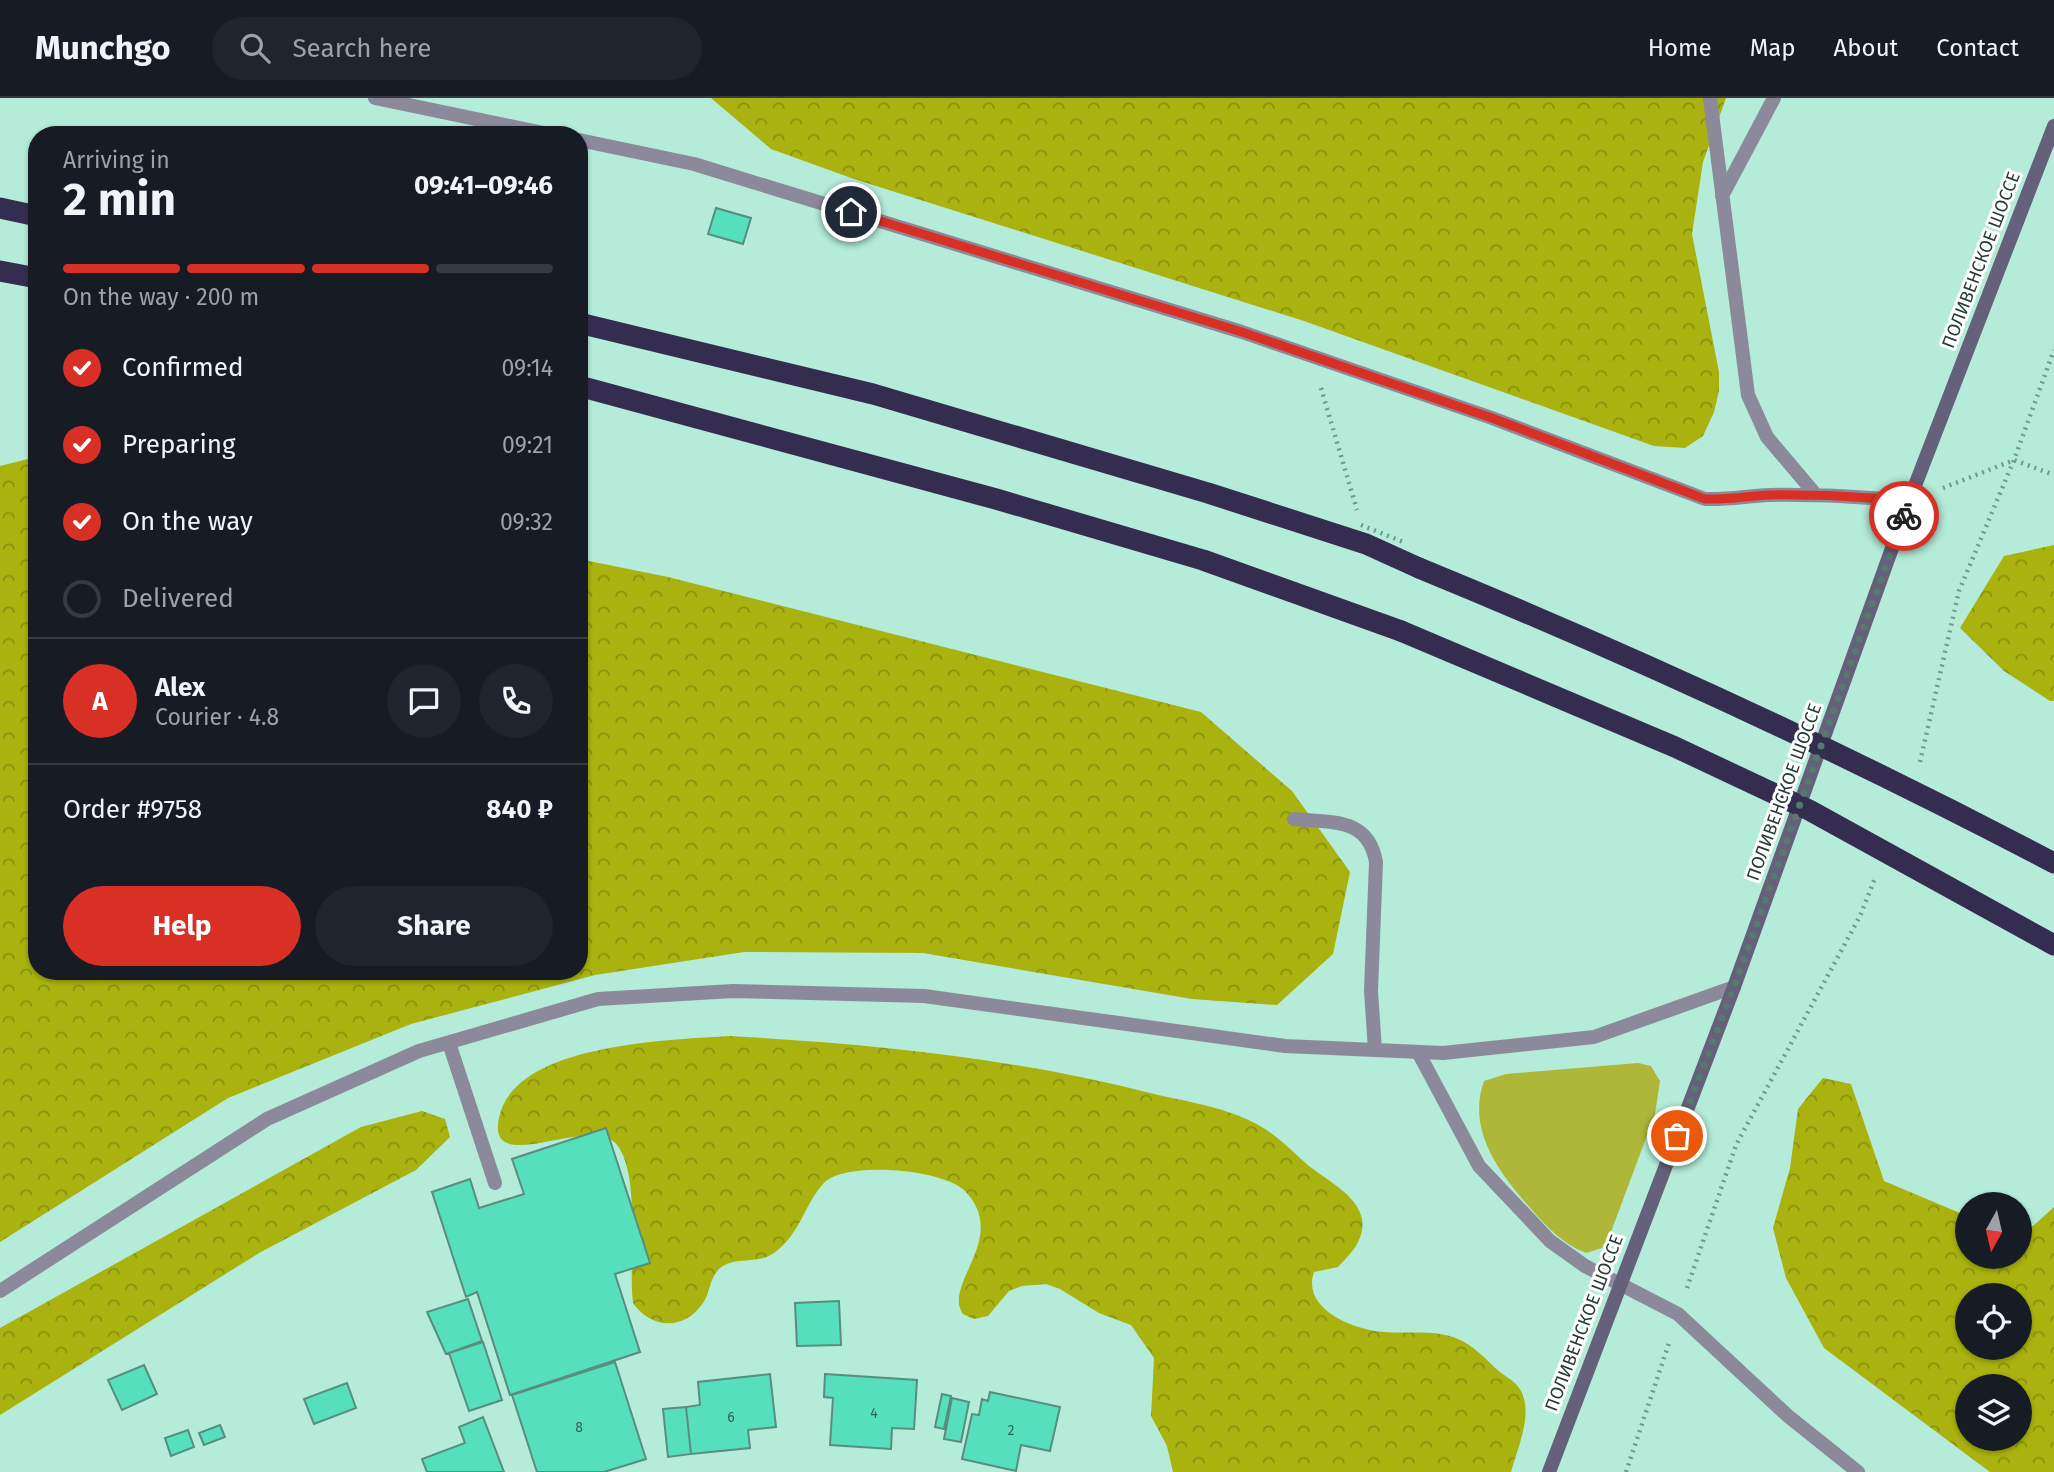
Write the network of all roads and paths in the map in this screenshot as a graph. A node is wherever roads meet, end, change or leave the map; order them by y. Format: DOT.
graph roads {
  1 [pos="375,98"];
  2 [pos="1710,98"];
  3 [pos="1774,98"];
  4 [pos="510,126"];
  5 [pos="2054,126"];
  6 [pos="588,142"];
  7 [pos="1722,196"];
  8 [pos="0,208"];
  9 [pos="28,214"];
  10 [pos="0,271"];
  11 [pos="28,276"];
  12 [pos="588,325"];
  13 [pos="2054,350"];
  14 [pos="1319,378"];
  15 [pos="588,388"];
  16 [pos="2014,460"];
  17 [pos="2054,475"];
  18 [pos="1816,495"];
  19 [pos="1909,501"];
  20 [pos="1361,525"];
  21 [pos="1919,765"];
  22 [pos="1294,819"];
  23 [pos="2054,863"];
  24 [pos="1880,866"];
  25 [pos="2054,945"];
  26 [pos="1734,987"];
  27 [pos="449,1043"];
  28 [pos="1375,1050"];
  29 [pos="1418,1052"];
  30 [pos="495,1184"];
  31 [pos="1619,1284"];
  32 [pos="0,1291"];
  33 [pos="1678,1314"];
  34 [pos="1549,1472"];
  35 [pos="1626,1472"];
  36 [pos="1858,1472"];
  1 -- 4 [label="street"];
  2 -- 7 [label="street"];
  3 -- 7 [label="street"];
  5 -- 19 [label="street, ПОЛИВЕНСКОЕ ШОССЕ"];
  6 -- 18 [label="street"];
  7 -- 18 [label="street"];
  8 -- 9 [label="highway"];
  10 -- 11 [label="highway"];
  12 -- 23 [label="highway, bridge"];
  13 -- 16 [label="path"];
  14 -- 20 [label="path"];
  15 -- 25 [label="highway, bridge"];
  16 -- 17 [label="path"];
  16 -- 19 [label="path"];
  16 -- 21 [label="path"];
  18 -- 19 [label="street"];
  19 -- 26 [label="street, ПОЛИВЕНСКОЕ ШОССЕ"];
  22 -- 28 [label="street"];
  24 -- 33 [label="path"];
  26 -- 29 [label="street"];
  26 -- 31 [label="street, ПОЛИВЕНСКОЕ ШОССЕ"];
  27 -- 28 [label="street"];
  27 -- 30 [label="street"];
  27 -- 32 [label="street"];
  28 -- 29 [label="street"];
  29 -- 31 [label="street"];
  31 -- 33 [label="street"];
  31 -- 34 [label="street, ПОЛИВЕНСКОЕ ШОССЕ"];
  33 -- 35 [label="path"];
  33 -- 36 [label="street"];
}
